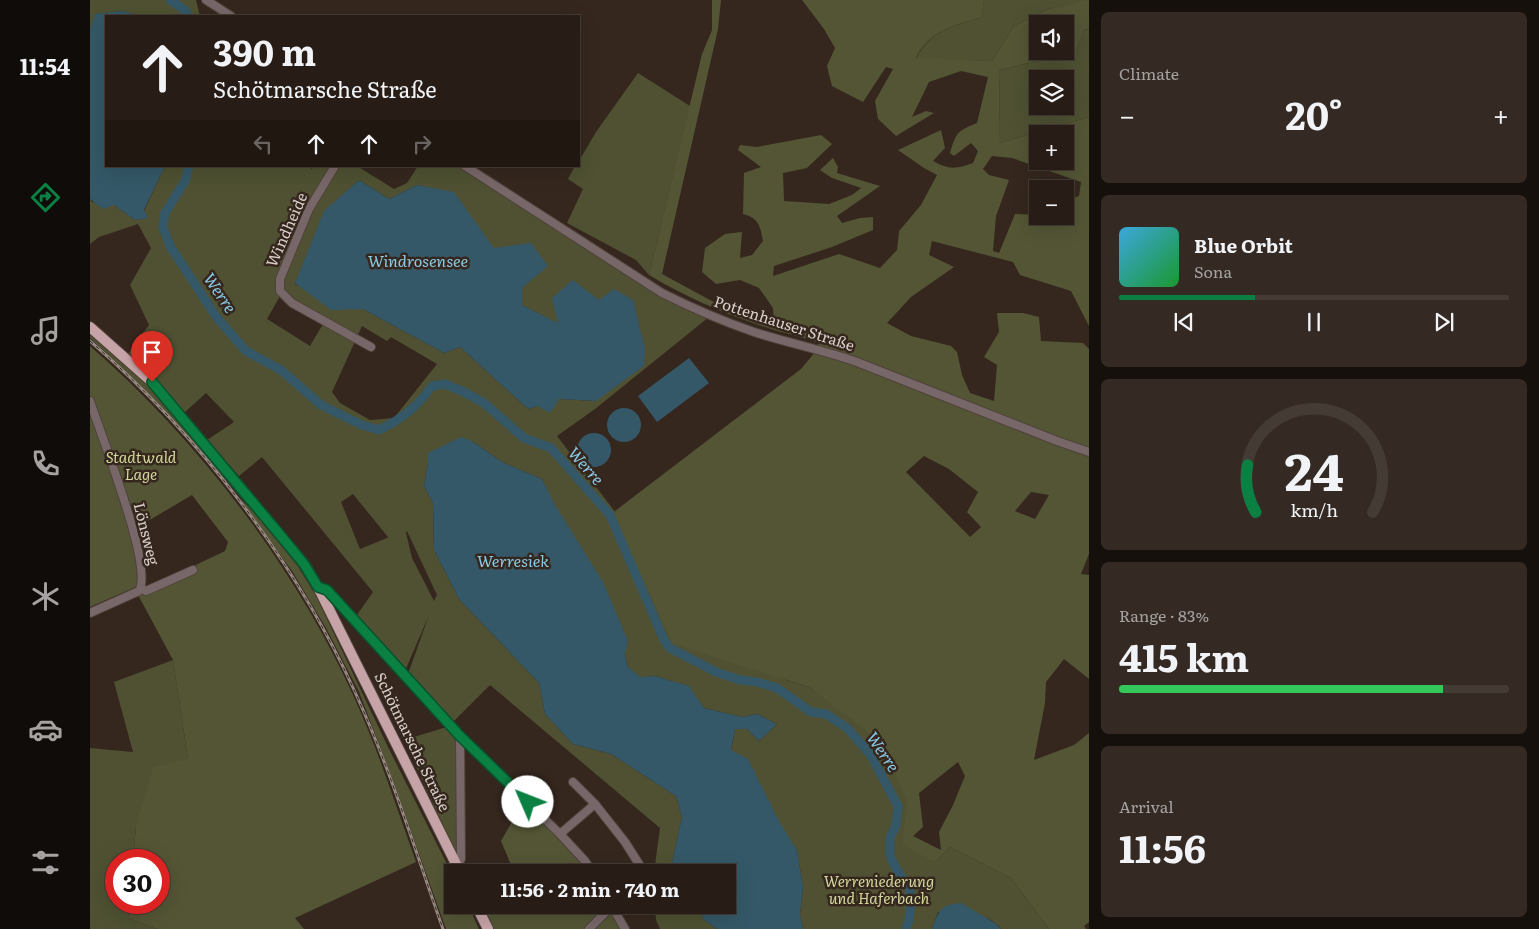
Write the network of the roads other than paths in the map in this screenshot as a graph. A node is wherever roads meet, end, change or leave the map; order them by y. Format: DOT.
graph roads {
  1 [pos="206,0"];
  2 [pos="229,15"];
  3 [pos="334,167"];
  4 [pos="467,167"];
  5 [pos="90,328"];
  6 [pos="371,348"];
  7 [pos="90,401"];
  8 [pos="1089,452"];
  9 [pos="193,570"];
  10 [pos="318,587"];
  11 [pos="141,588"];
  12 [pos="90,613"];
  13 [pos="460,736"];
  14 [pos="573,782"];
  15 [pos="595,804"];
  16 [pos="560,834"];
  17 [pos="456,864"];
  18 [pos="460,864"];
  19 [pos="587,864"];
  20 [pos="639,864"];
  21 [pos="480,914"];
  22 [pos="605,914"];
  23 [pos="617,914"];
  24 [pos="488,929"];
  25 [pos="589,929"];
  26 [pos="625,929"];
  1 -- 2 [label="street"];
  3 -- 6 [label="street, Windheide"];
  4 -- 8 [label="street, Pottenhauser Straße"];
  5 -- 10 [label="main road, Schötmarsche Straße"];
  7 -- 11 [label="street, Lönsweg"];
  9 -- 11 [label="street, Lönsweg"];
  10 -- 13 [label="street"];
  10 -- 17 [label="main road, Schötmarsche Straße"];
  11 -- 12 [label="street, Lönsweg"];
  13 -- 16 [label="street"];
  13 -- 18 [label="street"];
  14 -- 15 [label="street"];
  15 -- 16 [label="street"];
  15 -- 20 [label="street"];
  16 -- 19 [label="street"];
  21 -- 24 [label="main road"];
  22 -- 25 [label="street"];
  23 -- 26 [label="street"];
}
